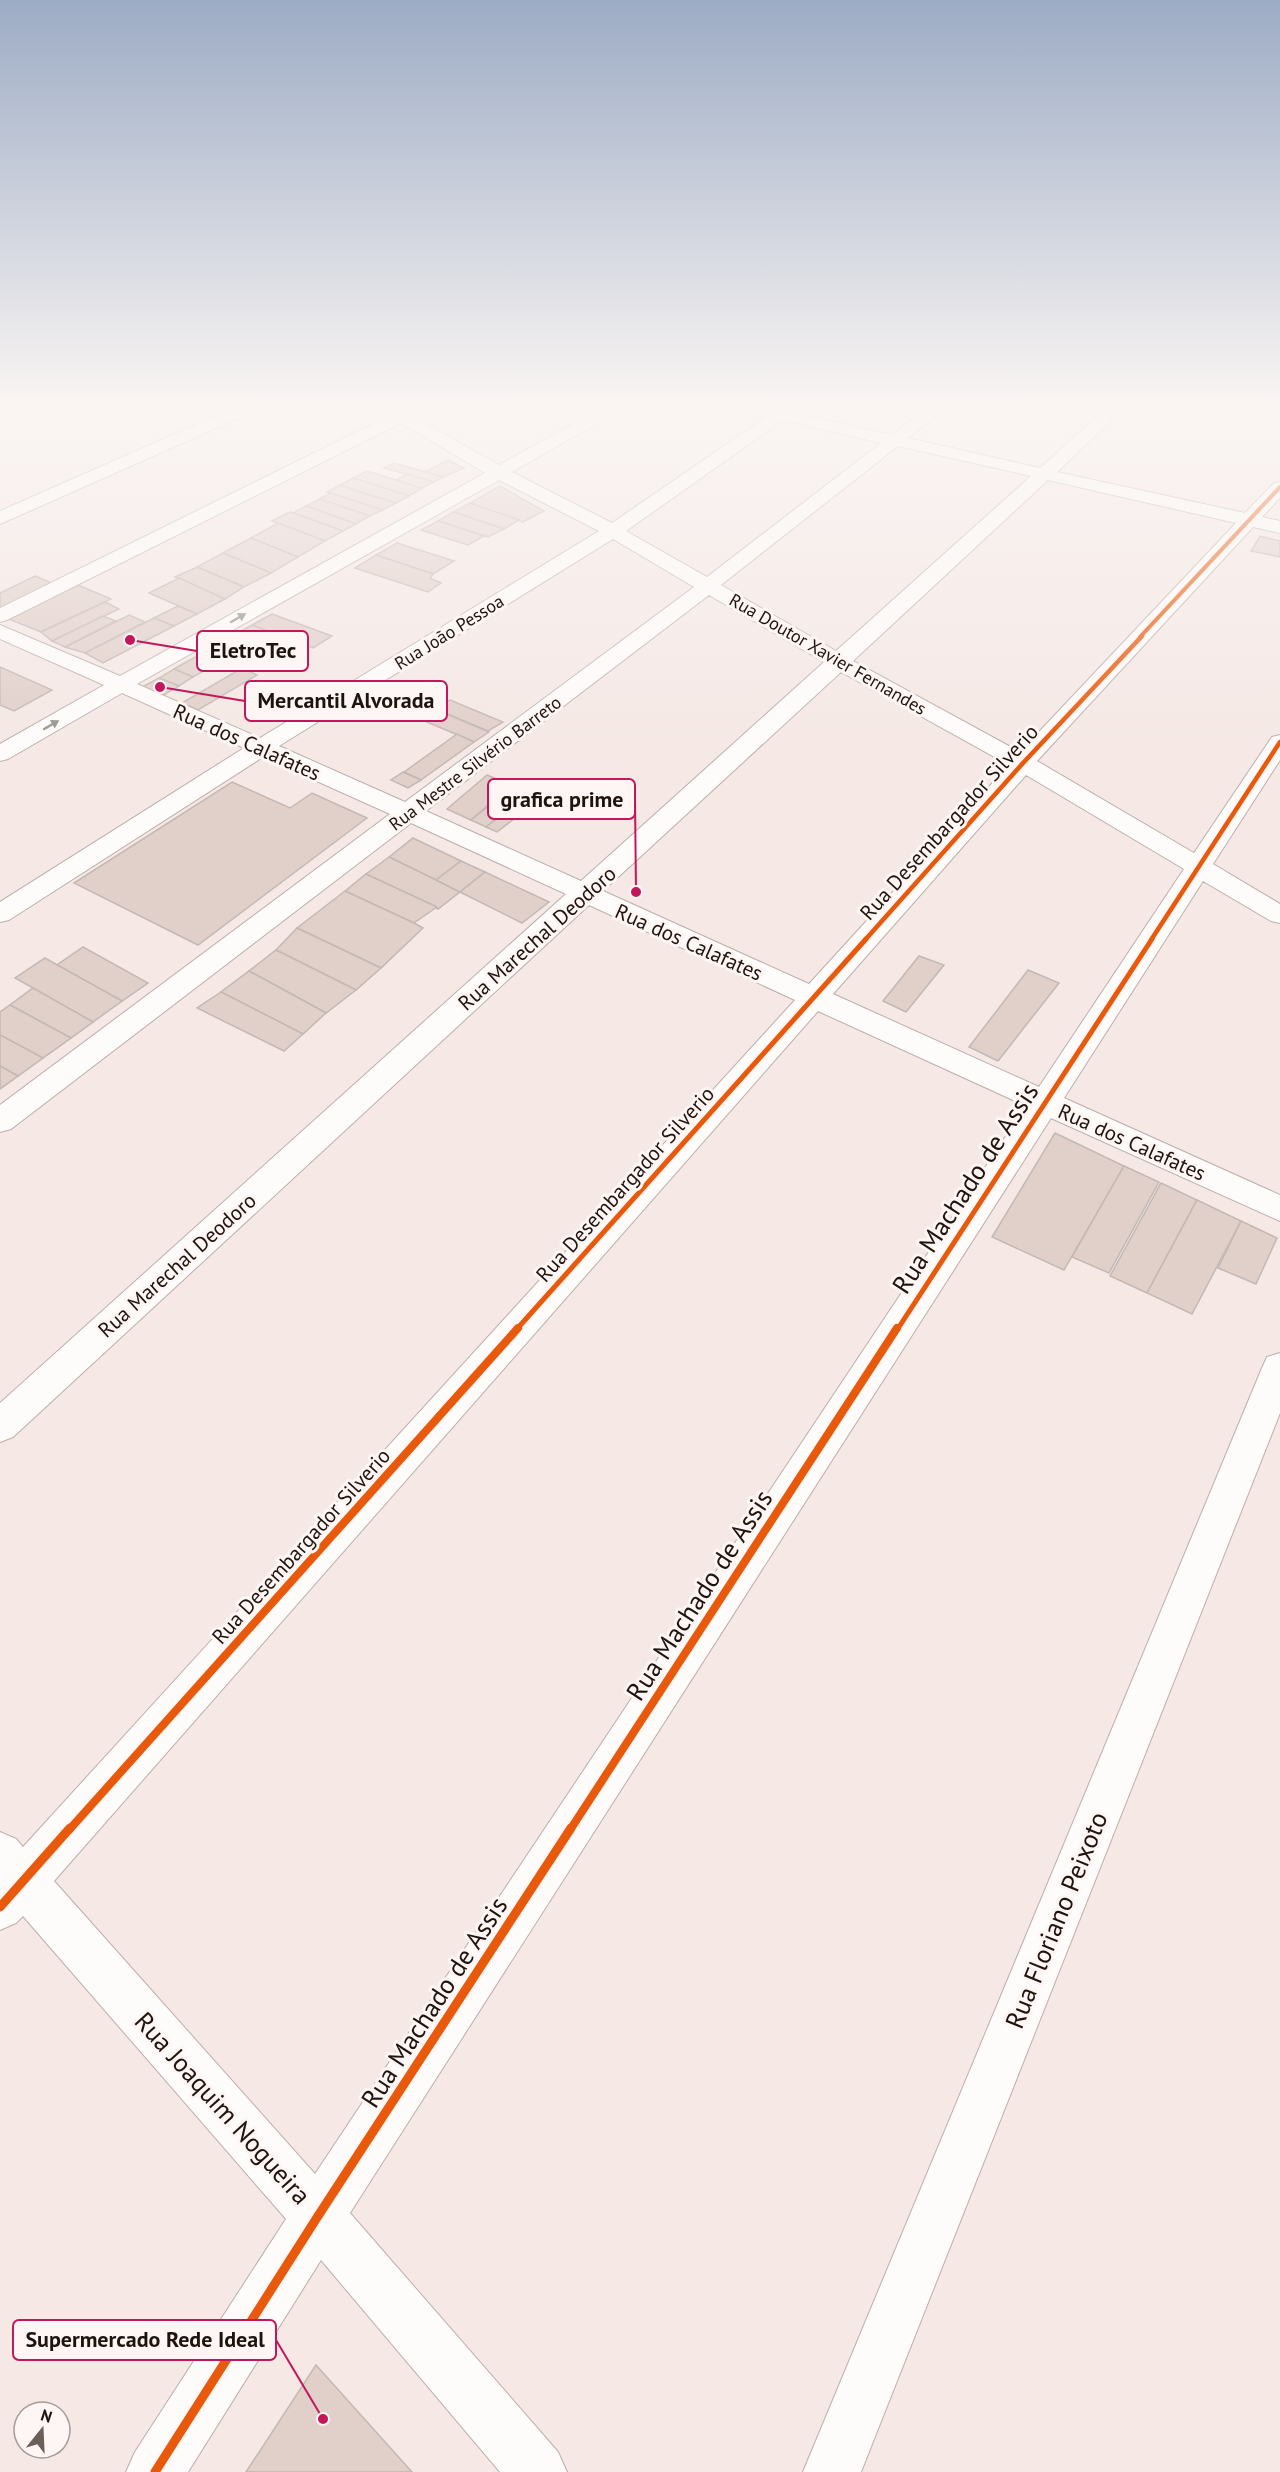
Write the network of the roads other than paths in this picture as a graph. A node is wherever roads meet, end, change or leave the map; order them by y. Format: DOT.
graph roads {
  1 [pos="204,515"];
  2 [pos="407,515"];
  3 [pos="583,515"];
  4 [pos="636,515"];
  5 [pos="799,515"];
  6 [pos="1001,515"];
  7 [pos="1225,515"];
  8 [pos="1265,524"];
  9 [pos="613,531"];
  10 [pos="708,586"];
  11 [pos="0,616"];
  12 [pos="0,631"];
  13 [pos="839,662"];
  14 [pos="111,680"];
  15 [pos="50,703"];
  16 [pos="1280,742"];
  17 [pos="261,748"];
  18 [pos="0,754"];
  19 [pos="1023,763"];
  20 [pos="409,813"];
  21 [pos="1197,867"];
  22 [pos="585,894"];
  23 [pos="0,914"];
  24 [pos="1280,915"];
  25 [pos="813,998"];
  26 [pos="1044,1102"];
  27 [pos="0,1121"];
  28 [pos="1280,1209"];
  29 [pos="1280,1368"];
  30 [pos="0,1426"];
  31 [pos="7,1881"];
  32 [pos="318,2216"];
  33 [pos="155,2472"];
  34 [pos="538,2472"];
  35 [pos="832,2472"];
  1 -- 11 [label="street"];
  2 -- 14 [label="street"];
  3 -- 9 [label="street, Rua Doutor Xavier Fernandes"];
  4 -- 9 [label="street, Rua João Pessoa"];
  5 -- 10 [label="street, Rua Mestre Silvério Barreto"];
  6 -- 13 [label="street, Rua Marechal Deodoro"];
  7 -- 8 [label="street"];
  8 -- 19 [label="street, Rua Desembargador Silverio"];
  9 -- 10 [label="street, Rua Doutor Xavier Fernandes"];
  9 -- 17 [label="street, Rua João Pessoa"];
  10 -- 13 [label="street, Rua Doutor Xavier Fernandes"];
  10 -- 20 [label="street, Rua Mestre Silvério Barreto"];
  12 -- 14 [label="street, Rua dos Calafates"];
  13 -- 19 [label="street, Rua Doutor Xavier Fernandes"];
  13 -- 22 [label="street, Rua Marechal Deodoro"];
  14 -- 15 [label="street"];
  14 -- 17 [label="street, Rua dos Calafates"];
  18 -- 14 [label="street, one-way"];
  16 -- 21 [label="street, Rua Machado de Assis"];
  17 -- 20 [label="street, Rua dos Calafates"];
  17 -- 23 [label="street, Rua João Pessoa"];
  19 -- 21 [label="street, Rua Doutor Xavier Fernandes"];
  19 -- 25 [label="street, Rua Desembargador Silverio"];
  20 -- 22 [label="street, Rua dos Calafates"];
  20 -- 27 [label="street, Rua Mestre Silvério Barreto"];
  21 -- 24 [label="street, Rua Doutor Xavier Fernandes"];
  21 -- 26 [label="street, Rua Machado de Assis"];
  22 -- 25 [label="street, Rua dos Calafates"];
  22 -- 30 [label="street, Rua Marechal Deodoro"];
  25 -- 26 [label="street, Rua dos Calafates"];
  25 -- 31 [label="street, Rua Desembargador Silverio"];
  26 -- 28 [label="street, Rua dos Calafates"];
  26 -- 32 [label="street, Rua Machado de Assis"];
  29 -- 35 [label="street, Rua Floriano Peixoto"];
  31 -- 32 [label="street, Rua Joaquim Nogueira"];
  32 -- 33 [label="street, Rua Machado de Assis"];
  32 -- 34 [label="street, Rua Joaquim Nogueira"];
}
